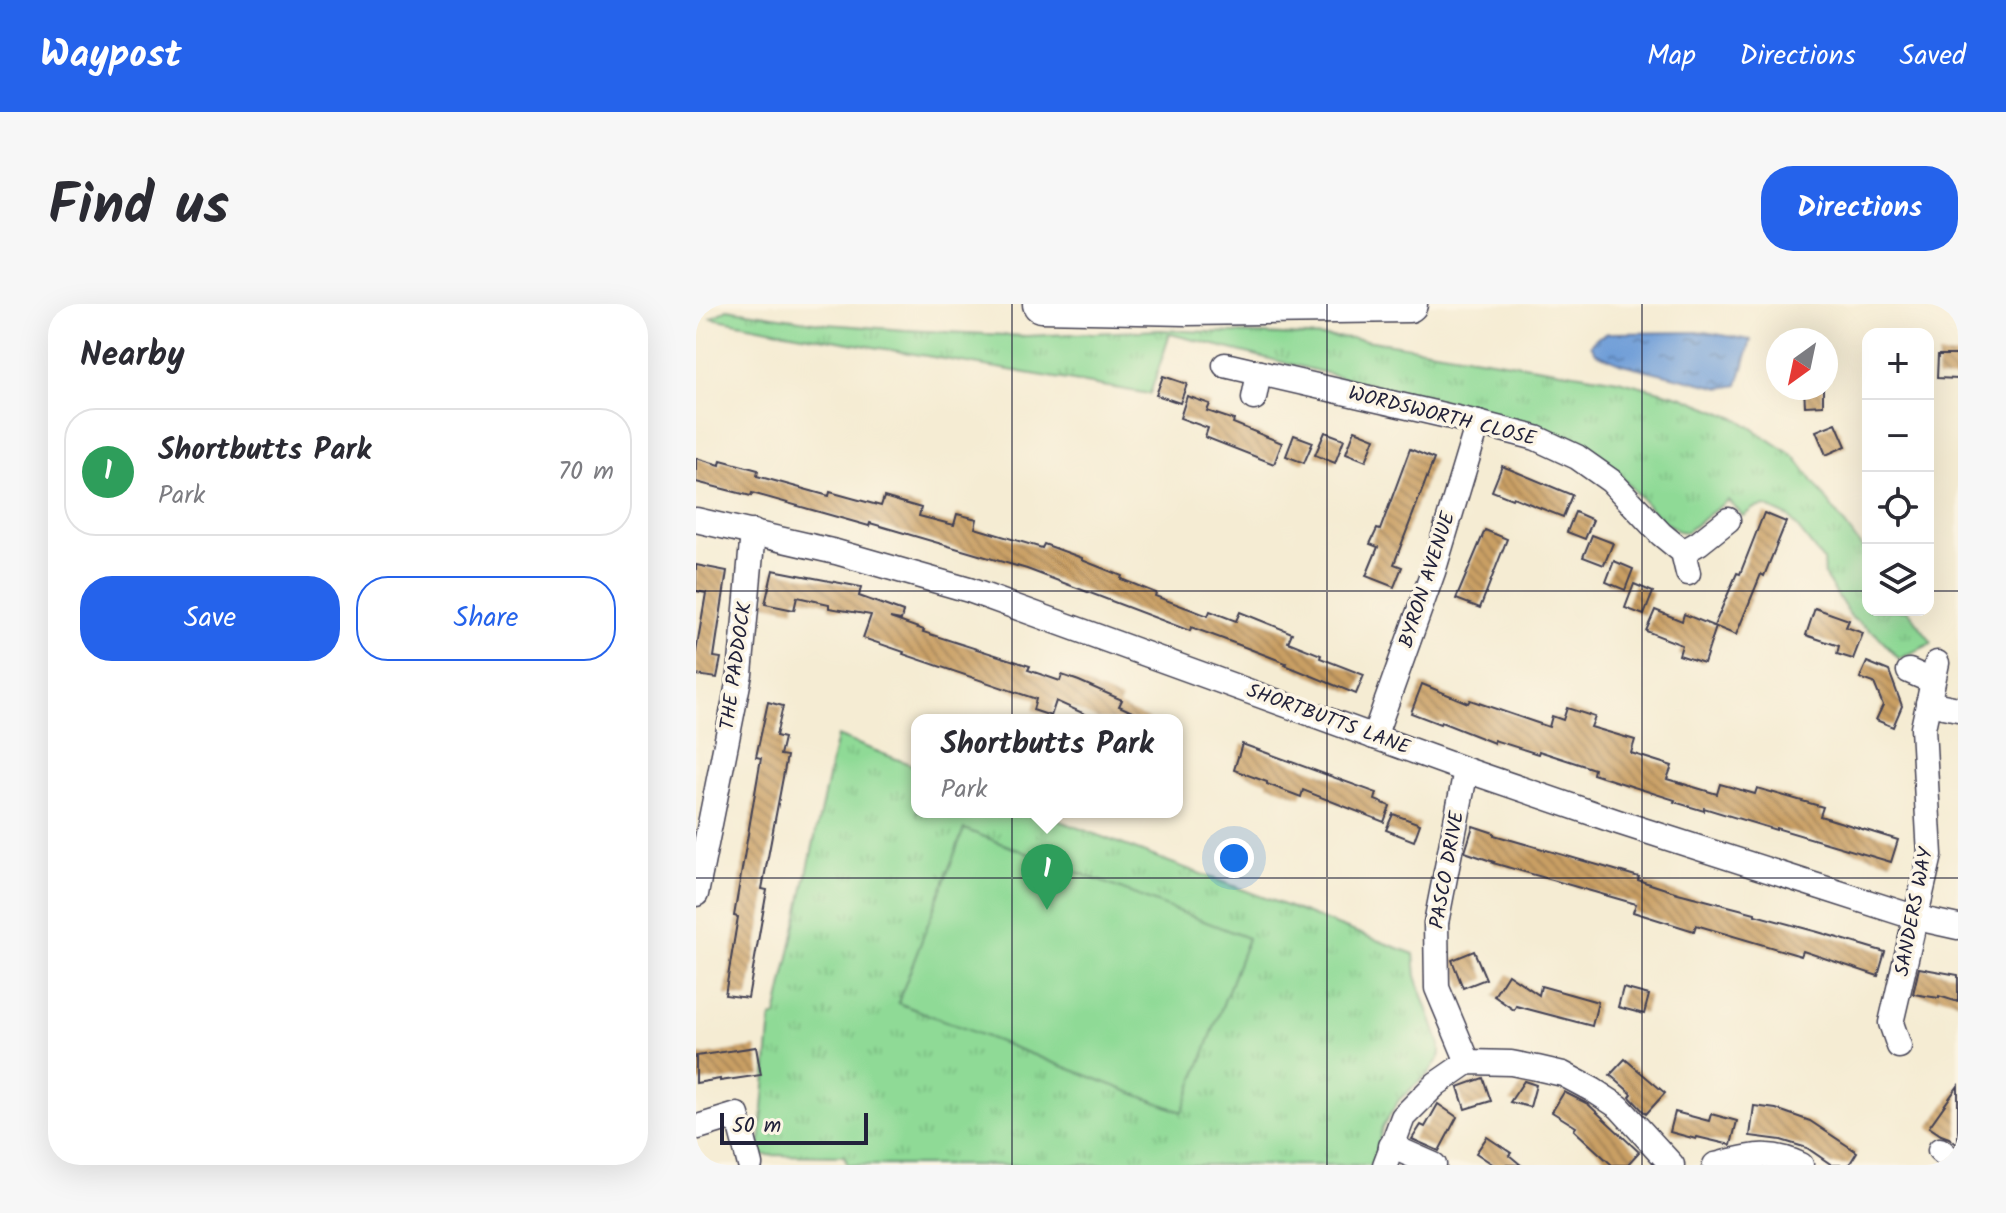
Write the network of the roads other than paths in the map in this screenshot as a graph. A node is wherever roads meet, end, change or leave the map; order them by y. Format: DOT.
graph roads {
  1 [pos="1041,304"];
  2 [pos="1409,304"];
  3 [pos="1225,365"];
  4 [pos="1259,373"];
  5 [pos="1254,398"];
  6 [pos="1478,423"];
  7 [pos="696,520"];
  8 [pos="1728,520"];
  9 [pos="753,532"];
  10 [pos="1909,671"];
  11 [pos="1932,682"];
  12 [pos="1958,709"];
  13 [pos="1374,737"];
  14 [pos="1466,770"];
  15 [pos="696,894"];
  16 [pos="1917,918"];
  17 [pos="1958,927"];
  18 [pos="1899,1046"];
  19 [pos="1468,1062"];
  20 [pos="698,1127"];
  21 [pos="1388,1155"];
  22 [pos="750,1165"];
  23 [pos="1434,1165"];
  24 [pos="1672,1165"];
  25 [pos="1715,1165"];
  26 [pos="1801,1165"];
  1 -- 2 [label="highway"];
  3 -- 4 [label="street, WORDSWORTH CLOSE"];
  4 -- 5 [label="street"];
  4 -- 6 [label="street, WORDSWORTH CLOSE"];
  6 -- 8 [label="street, WORDSWORTH CLOSE"];
  6 -- 13 [label="street, BYRON AVENUE"];
  7 -- 9 [label="street, SHORTBUTTS LANE"];
  9 -- 13 [label="street, SHORTBUTTS LANE"];
  9 -- 15 [label="street, THE PADDOCK"];
  10 -- 11 [label="street"];
  11 -- 12 [label="street"];
  11 -- 16 [label="street, SANDERS WAY"];
  13 -- 14 [label="street, SHORTBUTTS LANE"];
  14 -- 16 [label="street, SHORTBUTTS LANE"];
  14 -- 19 [label="street, PASCO DRIVE"];
  16 -- 17 [label="street, SHORTBUTTS LANE"];
  16 -- 18 [label="street, SANDERS WAY"];
  19 -- 21 [label="street"];
  19 -- 24 [label="street"];
  20 -- 22 [label="street"];
  21 -- 23 [label="street"];
  25 -- 26 [label="street"];
}
